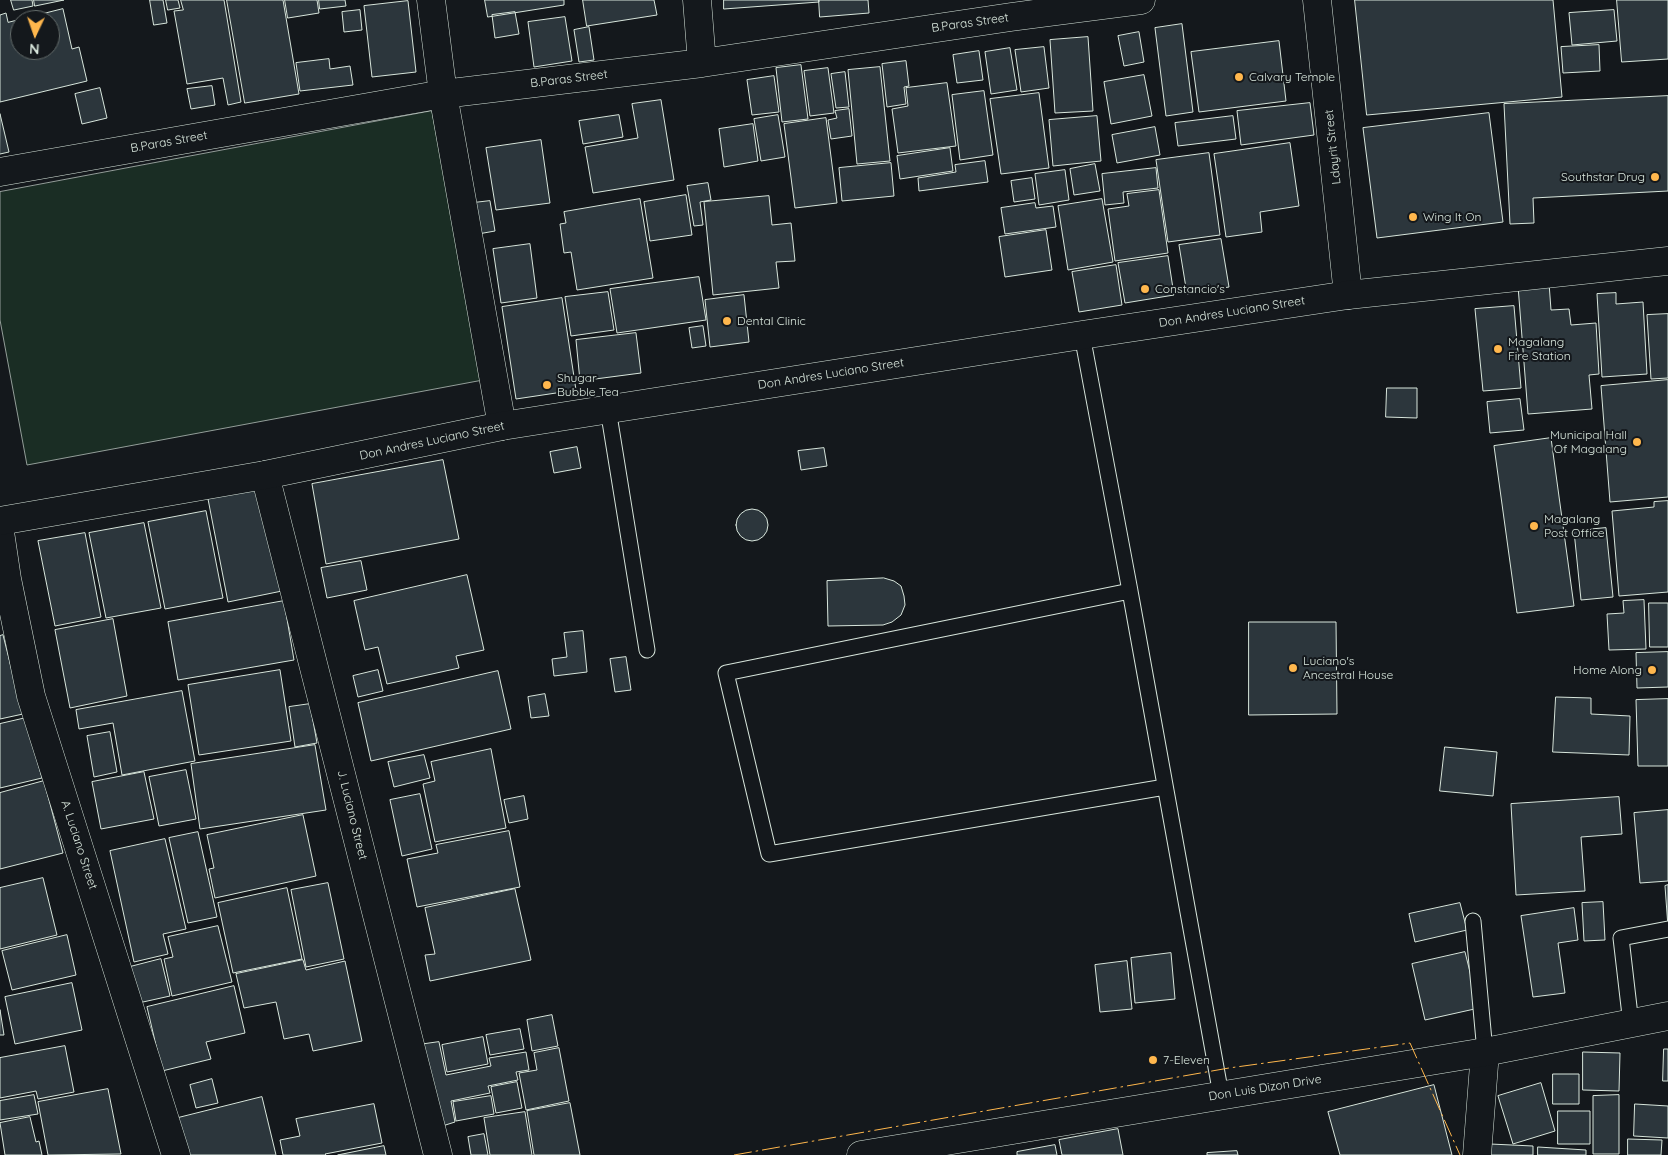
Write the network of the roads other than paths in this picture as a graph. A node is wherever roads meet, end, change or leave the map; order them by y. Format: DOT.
graph roads {
  1 [pos="431,0"];
  2 [pos="697,0"];
  3 [pos="1141,0"];
  4 [pos="1318,0"];
  5 [pos="1010,9"];
  6 [pos="702,63"];
  7 [pos="443,94"];
  8 [pos="0,172"];
  9 [pos="1668,261"];
  10 [pos="1348,295"];
  11 [pos="1082,335"];
  12 [pos="608,409"];
  13 [pos="502,426"];
  14 [pos="265,475"];
  15 [pos="0,521"];
  16 [pos="0,532"];
  17 [pos="1130,591"];
  18 [pos="646,650"];
  19 [pos="1165,786"];
  20 [pos="1473,921"];
  21 [pos="1668,929"];
  22 [pos="1668,1016"];
  23 [pos="1631,1024"];
  24 [pos="1484,1052"];
  25 [pos="1221,1095"];
  26 [pos="176,1155"];
  27 [pos="438,1155"];
  28 [pos="861,1155"];
  29 [pos="1477,1155"];
  1 -- 7 [label="street"];
  2 -- 6 [label="street"];
  3 -- 5 [label="street, B.Paras Street"];
  4 -- 10 [label="street, Ldayrit Street"];
  5 -- 6 [label="street, B.Paras Street"];
  6 -- 7 [label="street, B.Paras Street"];
  7 -- 8 [label="street, B.Paras Street"];
  7 -- 13 [label="street"];
  9 -- 10 [label="street, Don Andres Luciano Street"];
  10 -- 11 [label="street, Don Andres Luciano Street"];
  11 -- 12 [label="street, Don Andres Luciano Street"];
  11 -- 17 [label="lane"];
  12 -- 13 [label="street, Don Andres Luciano Street"];
  12 -- 18 [label="lane"];
  13 -- 14 [label="street, Don Andres Luciano Street"];
  14 -- 15 [label="street, Don Andres Luciano Street"];
  14 -- 27 [label="street, J. Luciano Street"];
  16 -- 26 [label="street, A. Luciano Street"];
  17 -- 19 [label="lane"];
  17 -- 19 [label="lane"];
  19 -- 25 [label="lane"];
  20 -- 24 [label="lane"];
  21 -- 23 [label="lane"];
  22 -- 23 [label="street, Don Luis Dizon Drive"];
  23 -- 24 [label="street, Don Luis Dizon Drive"];
  24 -- 25 [label="street, Don Luis Dizon Drive"];
  24 -- 29 [label="street"];
  25 -- 28 [label="street, Don Luis Dizon Drive"];
}
